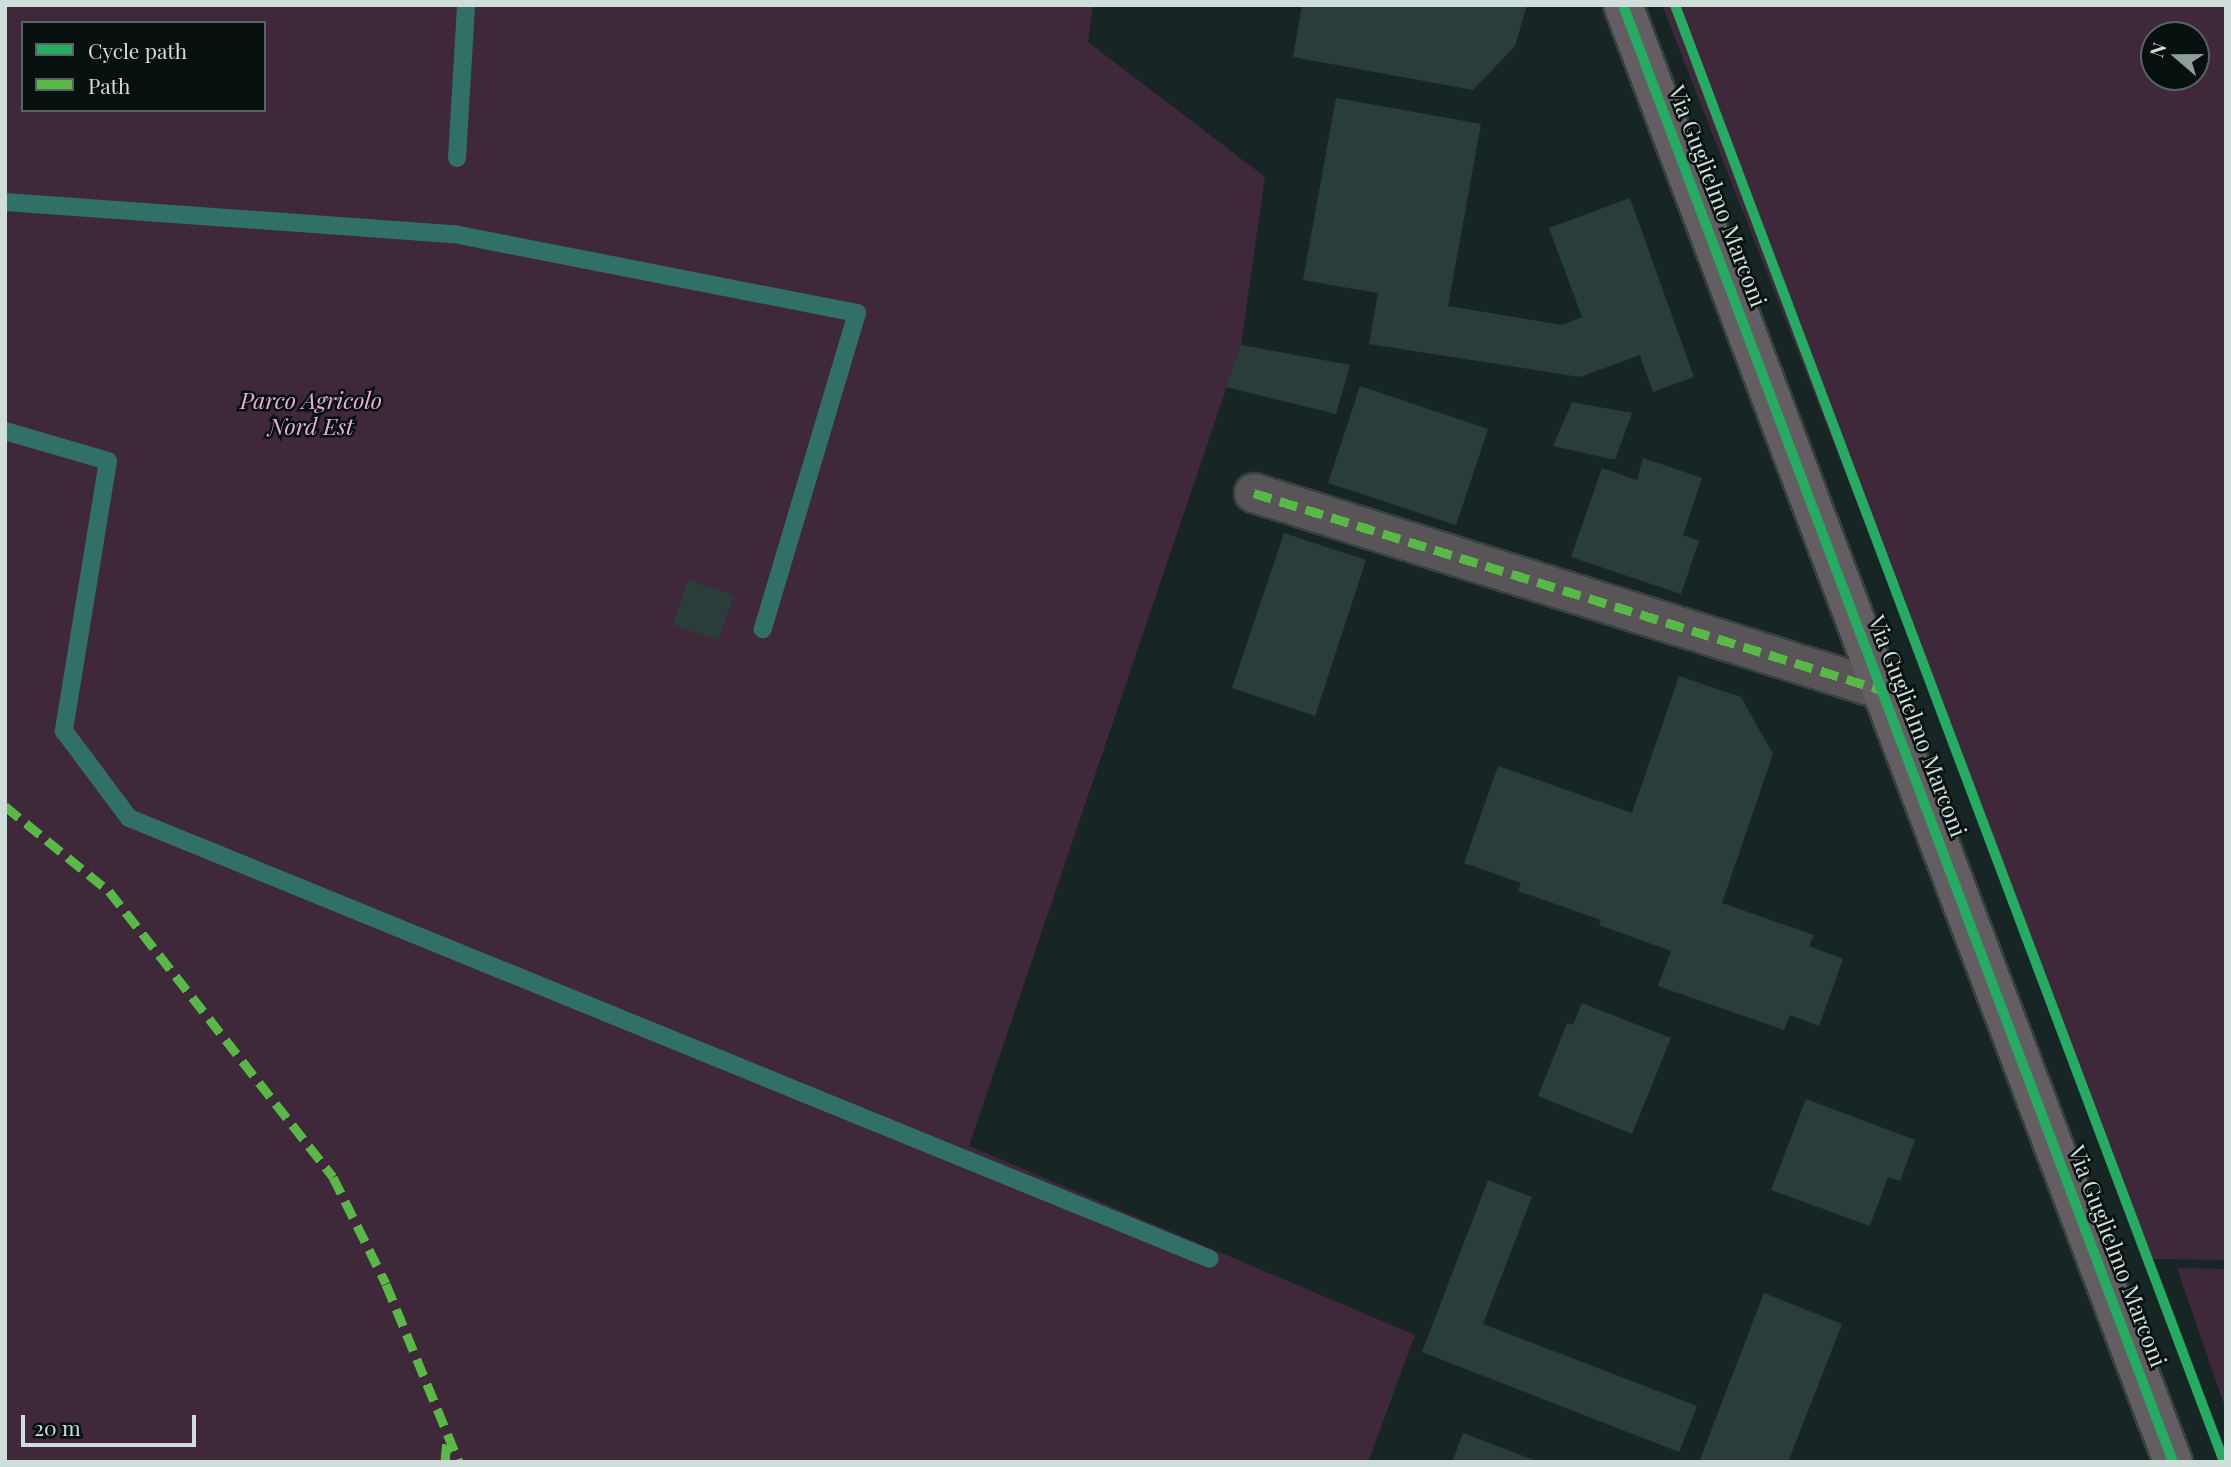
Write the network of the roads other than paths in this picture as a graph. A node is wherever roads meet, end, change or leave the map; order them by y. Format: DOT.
graph roads {
  1 [pos="1623,5"];
  2 [pos="1254,493"];
  3 [pos="1882,690"];
  4 [pos="2173,1462"];
  1 -- 3 [label="street, Via Guglielmo Marconi"];
  2 -- 3 [label="street, Via Guglielmo Marconi"];
  3 -- 4 [label="street, Via Guglielmo Marconi"];
}
